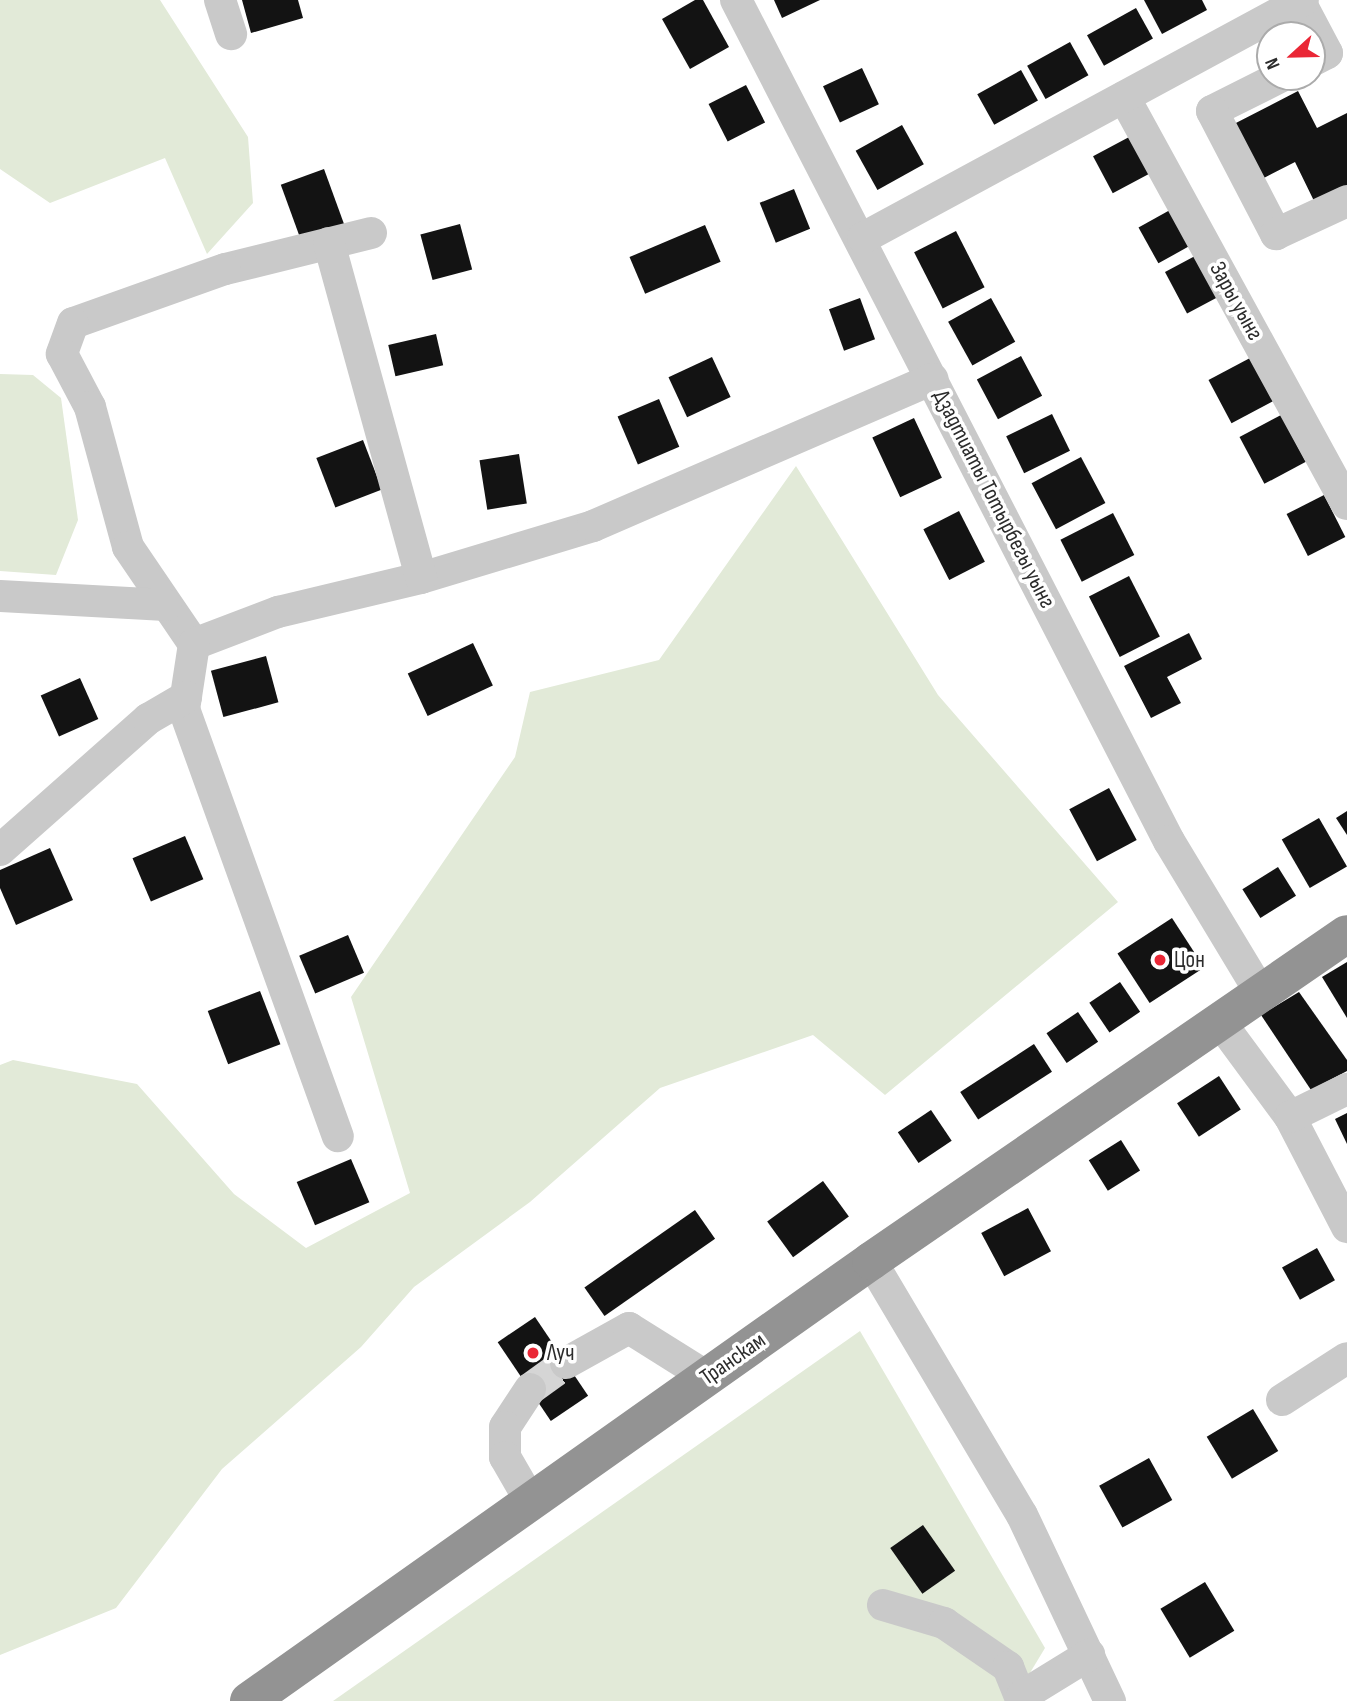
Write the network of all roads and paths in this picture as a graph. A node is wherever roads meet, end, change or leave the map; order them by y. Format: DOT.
graph roads {
  1 [pos="220,0"];
  2 [pos="736,0"];
  3 [pos="1301,1"];
  4 [pos="1311,21"];
  5 [pos="230,34"];
  6 [pos="1256,89"];
  7 [pos="1124,97"];
  8 [pos="1347,201"];
  9 [pos="371,233"];
  10 [pos="863,238"];
  11 [pos="329,243"];
  12 [pos="933,379"];
  13 [pos="1347,504"];
  14 [pos="421,578"];
  15 [pos="0,596"];
  16 [pos="166,605"];
  17 [pos="194,643"];
  18 [pos="186,697"];
  19 [pos="0,850"];
  20 [pos="1347,934"];
  21 [pos="1260,992"];
  22 [pos="1220,1022"];
  23 [pos="1347,1089"];
  24 [pos="1290,1116"];
  25 [pos="338,1136"];
  26 [pos="1347,1227"];
  27 [pos="871,1261"];
  28 [pos="1347,1358"];
  29 [pos="566,1363"];
  30 [pos="708,1377"];
  31 [pos="530,1389"];
  32 [pos="1282,1400"];
  33 [pos="531,1502"];
  34 [pos="883,1605"];
  35 [pos="1089,1655"];
  36 [pos="1022,1699"];
  37 [pos="249,1701"];
  38 [pos="1110,1701"];
  1 -- 5 [label="street"];
  2 -- 10 [label="street, Дзадтиаты Тотырбегы уынг"];
  3 -- 4 [label="street"];
  3 -- 7 [label="street"];
  6 -- 8 [label="street"];
  7 -- 10 [label="street"];
  7 -- 13 [label="street, Зары уынг"];
  9 -- 11 [label="street"];
  10 -- 12 [label="street, Дзадтиаты Тотырбегы уынг"];
  11 -- 14 [label="street"];
  11 -- 16 [label="street"];
  12 -- 14 [label="street"];
  12 -- 21 [label="street, Дзадтиаты Тотырбегы уынг"];
  14 -- 17 [label="street"];
  15 -- 16 [label="street"];
  16 -- 17 [label="street"];
  17 -- 18 [label="street"];
  18 -- 19 [label="street"];
  18 -- 25 [label="street"];
  20 -- 21 [label="highway, Транскам"];
  21 -- 22 [label="highway, Транскам"];
  22 -- 24 [label="street"];
  22 -- 27 [label="highway, Транскам"];
  23 -- 24 [label="street"];
  24 -- 26 [label="street"];
  27 -- 30 [label="highway, Транскам"];
  27 -- 35 [label="street"];
  28 -- 32 [label="street"];
  29 -- 30 [label="street"];
  30 -- 33 [label="highway, Транскам"];
  31 -- 33 [label="street"];
  33 -- 37 [label="highway, Транскам"];
  34 -- 36 [label="street"];
  35 -- 36 [label="street"];
  35 -- 38 [label="street"];
}
